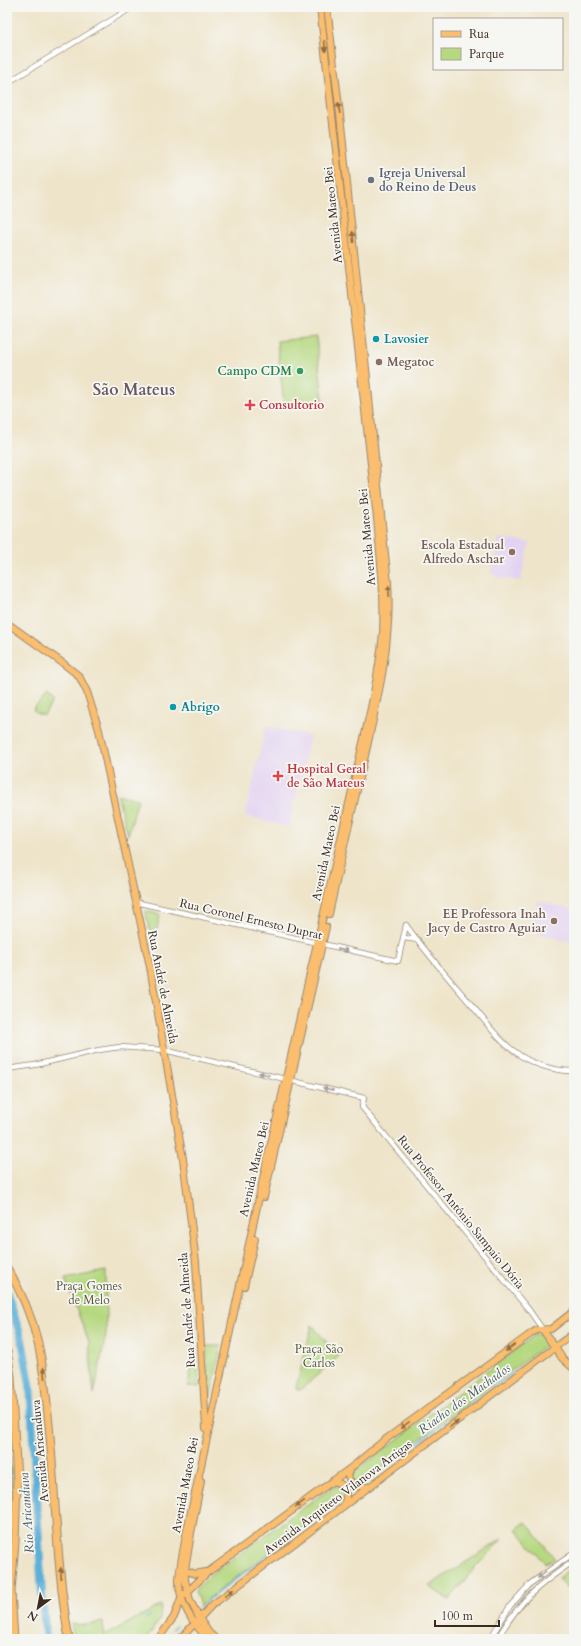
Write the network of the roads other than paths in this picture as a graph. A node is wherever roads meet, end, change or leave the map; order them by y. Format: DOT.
graph roads {
  1 [pos="133,7"];
  2 [pos="320,7"];
  3 [pos="328,7"];
  4 [pos="7,83"];
  5 [pos="7,623"];
  6 [pos="135,902"];
  7 [pos="404,938"];
  8 [pos="418,940"];
  9 [pos="320,945"];
  10 [pos="164,1050"];
  11 [pos="7,1069"];
  12 [pos="574,1071"];
  13 [pos="288,1080"];
  14 [pos="7,1268"];
  15 [pos="574,1311"];
  16 [pos="543,1330"];
  17 [pos="574,1334"];
  18 [pos="555,1346"];
  19 [pos="7,1352"];
  20 [pos="574,1369"];
  21 [pos="204,1396"];
  22 [pos="214,1410"];
  23 [pos="206,1435"];
  24 [pos="352,1467"];
  25 [pos="332,1481"];
  26 [pos="368,1487"];
  27 [pos="344,1505"];
  28 [pos="574,1554"];
  29 [pos="574,1562"];
  30 [pos="185,1570"];
  31 [pos="208,1572"];
  32 [pos="188,1591"];
  33 [pos="182,1598"];
  34 [pos="199,1618"];
  35 [pos="194,1623"];
  36 [pos="13,1639"];
  37 [pos="69,1639"];
  38 [pos="158,1639"];
  39 [pos="180,1639"];
  40 [pos="209,1639"];
  41 [pos="216,1639"];
  42 [pos="490,1639"];
  43 [pos="497,1639"];
  1 -- 4 [label="street"];
  2 -- 9 [label="main road, Avenida Mateo Bei, one-way"];
  9 -- 3 [label="main road, Avenida Mateo Bei, one-way"];
  5 -- 6 [label="main road, Rua André de Almeida"];
  6 -- 9 [label="street, Rua Coronel Ernesto Duprat"];
  6 -- 10 [label="main road, Rua André de Almeida"];
  7 -- 8 [label="street"];
  7 -- 8 [label="street"];
  9 -- 7 [label="street, Rua Coronel Ernesto Duprat, one-way"];
  8 -- 12 [label="street"];
  9 -- 13 [label="main road, Avenida Mateo Bei"];
  10 -- 11 [label="street"];
  13 -- 10 [label="street, one-way"];
  10 -- 21 [label="main road, Rua André de Almeida"];
  16 -- 13 [label="street, Rua Professor Antônio Sampaio Dória, one-way"];
  13 -- 22 [label="main road, Avenida Mateo Bei"];
  37 -- 14 [label="highway, Avenida Aricanduva, one-way"];
  15 -- 16 [label="main road, Avenida Arquiteto Vilanova Artigas"];
  16 -- 18 [label="main road"];
  16 -- 24 [label="main road, Avenida Arquiteto Vilanova Artigas, one-way"];
  17 -- 18 [label="main road, Avenida Arquiteto Vilanova Artigas"];
  18 -- 20 [label="main road"];
  26 -- 18 [label="main road, Avenida Arquiteto Vilanova Artigas, one-way"];
  19 -- 36 [label="highway, Avenida Aricanduva"];
  21 -- 22 [label="main road"];
  21 -- 23 [label="main road, Rua André de Almeida"];
  22 -- 23 [label="main road, Avenida Mateo Bei"];
  22 -- 30 [label="main road, Avenida Mateo Bei"];
  23 -- 33 [label="main road, Avenida Mateo Bei"];
  24 -- 25 [label="main road, Avenida Arquiteto Vilanova Artigas"];
  24 -- 26 [label="main road"];
  25 -- 27 [label="main road"];
  25 -- 31 [label="main road, Avenida Arquiteto Vilanova Artigas, one-way"];
  26 -- 27 [label="main road, Avenida Arquiteto Vilanova Artigas"];
  34 -- 27 [label="main road, Avenida Arquiteto Vilanova Artigas, one-way"];
  28 -- 42 [label="street, one-way"];
  29 -- 43 [label="street"];
  30 -- 31 [label="main road"];
  30 -- 32 [label="main road, Avenida Mateo Bei"];
  31 -- 32 [label="main road, Avenida Arquiteto Vilanova Artigas"];
  32 -- 33 [label="main road, Avenida Arquiteto Vilanova Artigas"];
  32 -- 34 [label="main road, Avenida Mateo Bei"];
  33 -- 35 [label="main road"];
  33 -- 38 [label="main road"];
  34 -- 35 [label="main road, Avenida Arquiteto Vilanova Artigas"];
  34 -- 41 [label="main road, Avenida Mateo Bei"];
  35 -- 39 [label="main road, Avenida Arquiteto Vilanova Artigas"];
  35 -- 40 [label="main road"];
}
